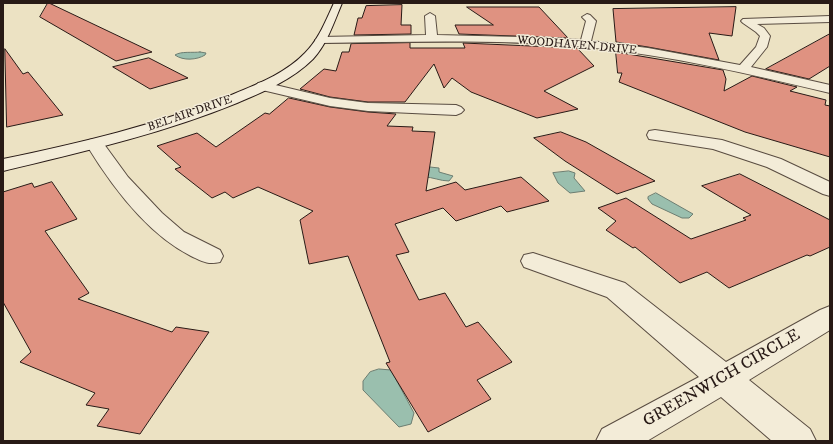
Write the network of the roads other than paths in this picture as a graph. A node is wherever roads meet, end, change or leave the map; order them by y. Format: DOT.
graph roads {
  1 [pos="338,3"];
  2 [pos="430,16"];
  3 [pos="587,17"];
  4 [pos="830,19"];
  5 [pos="432,39"];
  6 [pos="320,40"];
  7 [pos="585,44"];
  8 [pos="744,69"];
  9 [pos="263,86"];
  10 [pos="830,89"];
  11 [pos="456,110"];
  12 [pos="655,135"];
  13 [pos="95,144"];
  14 [pos="3,166"];
  15 [pos="830,190"];
  16 [pos="211,256"];
  17 [pos="533,261"];
  18 [pos="830,317"];
  19 [pos="724,380"];
  20 [pos="614,441"];
  21 [pos="798,441"];
  1 -- 6 [label="street, BEL AIR DRIVE"];
  2 -- 5 [label="street"];
  3 -- 7 [label="street"];
  4 -- 8 [label="street"];
  5 -- 6 [label="street, WOODHAVEN DRIVE"];
  5 -- 7 [label="street, WOODHAVEN DRIVE"];
  6 -- 9 [label="street, BEL AIR DRIVE"];
  7 -- 8 [label="street, WOODHAVEN DRIVE"];
  8 -- 10 [label="street, WOODHAVEN DRIVE"];
  9 -- 11 [label="street"];
  9 -- 13 [label="street, BEL AIR DRIVE"];
  12 -- 15 [label="street"];
  13 -- 14 [label="street, BEL AIR DRIVE"];
  13 -- 16 [label="street"];
  17 -- 19 [label="street"];
  18 -- 19 [label="street, GREENWICH CIRCLE"];
  19 -- 20 [label="street, GREENWICH CIRCLE"];
  19 -- 21 [label="street"];
}
